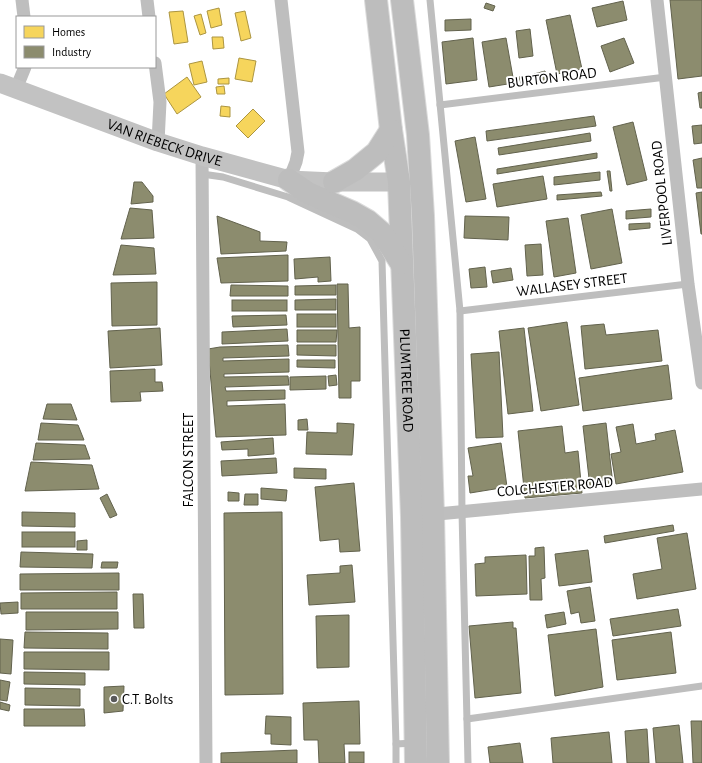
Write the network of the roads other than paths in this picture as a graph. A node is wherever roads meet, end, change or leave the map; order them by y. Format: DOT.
graph roads {
  1 [pos="22,0"];
  2 [pos="147,0"];
  3 [pos="281,0"];
  4 [pos="376,0"];
  5 [pos="402,0"];
  6 [pos="430,0"];
  7 [pos="657,0"];
  8 [pos="24,16"];
  9 [pos="149,16"];
  10 [pos="24,68"];
  11 [pos="156,68"];
  12 [pos="666,77"];
  13 [pos="8,86"];
  14 [pos="440,105"];
  15 [pos="391,130"];
  16 [pos="418,135"];
  17 [pos="158,142"];
  18 [pos="202,165"];
  19 [pos="289,180"];
  20 [pos="334,182"];
  21 [pos="399,182"];
  22 [pos="423,216"];
  23 [pos="402,262"];
  24 [pos="688,284"];
  25 [pos="460,311"];
  26 [pos="700,351"];
  27 [pos="702,383"];
  28 [pos="702,489"];
  29 [pos="462,512"];
  30 [pos="433,514"];
  31 [pos="412,517"];
  32 [pos="702,686"];
  33 [pos="467,720"];
  34 [pos="409,750"];
  35 [pos="206,763"];
  36 [pos="396,763"];
  37 [pos="438,763"];
  38 [pos="468,763"];
  1 -- 8 [label="street"];
  2 -- 9 [label="street"];
  3 -- 19 [label="street"];
  4 -- 15 [label="highway, PLUMTREE ROAD"];
  5 -- 16 [label="highway, PLUMTREE ROAD"];
  6 -- 14 [label="lane"];
  7 -- 12 [label="street, LIVERPOOL ROAD"];
  10 -- 13 [label="street"];
  11 -- 17 [label="street"];
  12 -- 14 [label="lane, BURTON ROAD"];
  12 -- 24 [label="street, LIVERPOOL ROAD"];
  13 -- 17 [label="street, VAN RIEBECK DRIVE"];
  14 -- 25 [label="lane"];
  15 -- 20 [label="highway"];
  15 -- 21 [label="highway, PLUMTREE ROAD"];
  16 -- 21 [label="highway"];
  16 -- 22 [label="highway, PLUMTREE ROAD"];
  17 -- 18 [label="street, VAN RIEBECK DRIVE"];
  18 -- 19 [label="street, VAN RIEBECK DRIVE"];
  18 -- 34 [label="lane"];
  18 -- 35 [label="street, FALCON STREET"];
  19 -- 20 [label="street, VAN RIEBECK DRIVE"];
  19 -- 23 [label="highway"];
  20 -- 21 [label="street, VAN RIEBECK DRIVE"];
  21 -- 22 [label="highway"];
  21 -- 23 [label="highway, PLUMTREE ROAD"];
  22 -- 30 [label="highway, PLUMTREE ROAD"];
  23 -- 31 [label="highway, PLUMTREE ROAD"];
  24 -- 25 [label="lane, WALLASEY STREET"];
  24 -- 26 [label="street, LIVERPOOL ROAD"];
  25 -- 29 [label="lane"];
  26 -- 27 [label="street, LIVERPOOL ROAD"];
  28 -- 29 [label="street, COLCHESTER ROAD"];
  29 -- 30 [label="street, COLCHESTER ROAD"];
  29 -- 33 [label="lane"];
  30 -- 31 [label="street, COLCHESTER ROAD"];
  30 -- 37 [label="highway, PLUMTREE ROAD"];
  31 -- 34 [label="highway, PLUMTREE ROAD"];
  32 -- 33 [label="lane"];
  33 -- 38 [label="lane"];
  34 -- 36 [label="lane"];
}
